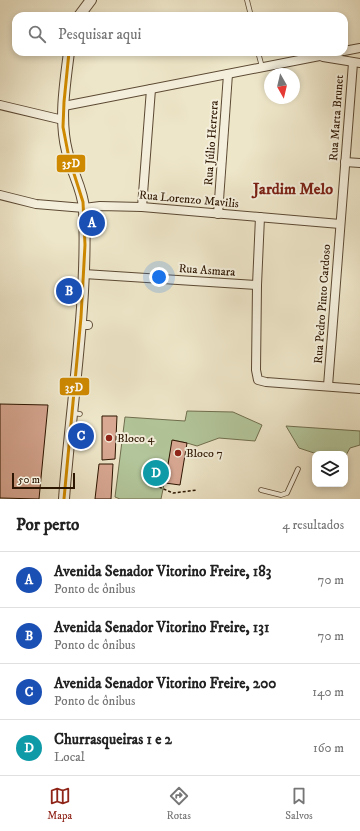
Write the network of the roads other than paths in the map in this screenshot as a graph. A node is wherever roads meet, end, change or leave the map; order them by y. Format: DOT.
graph roads {
  1 [pos="91,0"];
  2 [pos="247,0"];
  3 [pos="81,12"];
  4 [pos="249,12"];
  5 [pos="360,48"];
  6 [pos="348,50"];
  7 [pos="69,56"];
  8 [pos="259,56"];
  9 [pos="324,56"];
  10 [pos="320,57"];
  11 [pos="356,63"];
  12 [pos="262,67"];
  13 [pos="228,74"];
  14 [pos="151,89"];
  15 [pos="0,105"];
  16 [pos="64,106"];
  17 [pos="63,120"];
  18 [pos="345,162"];
  19 [pos="360,163"];
  20 [pos="0,195"];
  21 [pos="142,207"];
  22 [pos="84,208"];
  23 [pos="218,214"];
  24 [pos="260,217"];
  25 [pos="340,224"];
  26 [pos="84,274"];
  27 [pos="257,285"];
  28 [pos="328,386"];
  29 [pos="360,389"];
  30 [pos="298,469"];
  31 [pos="261,490"];
  32 [pos="64,499"];
  1 -- 3 [label="street"];
  2 -- 4 [label="lane"];
  5 -- 6 [label="street"];
  7 -- 16 [label="street"];
  8 -- 12 [label="lane"];
  9 -- 10 [label="street"];
  10 -- 11 [label="street"];
  10 -- 12 [label="street"];
  11 -- 18 [label="street, Rua Marta Brunet"];
  12 -- 13 [label="street"];
  13 -- 14 [label="street"];
  13 -- 23 [label="street, Rua Júlio Herrera"];
  14 -- 16 [label="street"];
  14 -- 21 [label="street"];
  15 -- 17 [label="street"];
  16 -- 17 [label="street"];
  17 -- 22 [label="street"];
  18 -- 19 [label="street"];
  18 -- 25 [label="street, Rua Marta Brunet"];
  20 -- 22 [label="street, Rua Lorenzo Mavilis"];
  21 -- 22 [label="street, Rua Lorenzo Mavilis"];
  21 -- 23 [label="street, Rua Lorenzo Mavilis"];
  22 -- 26 [label="street"];
  23 -- 24 [label="street, Rua Lorenzo Mavilis"];
  24 -- 25 [label="street, Rua Lorenzo Mavilis"];
  24 -- 27 [label="street"];
  25 -- 28 [label="street, Rua Pedro Pinto Cardoso"];
  26 -- 27 [label="street, Rua Asmara"];
  26 -- 32 [label="street"];
  27 -- 28 [label="street"];
  28 -- 29 [label="street"];
  30 -- 31 [label="lane"];
}
